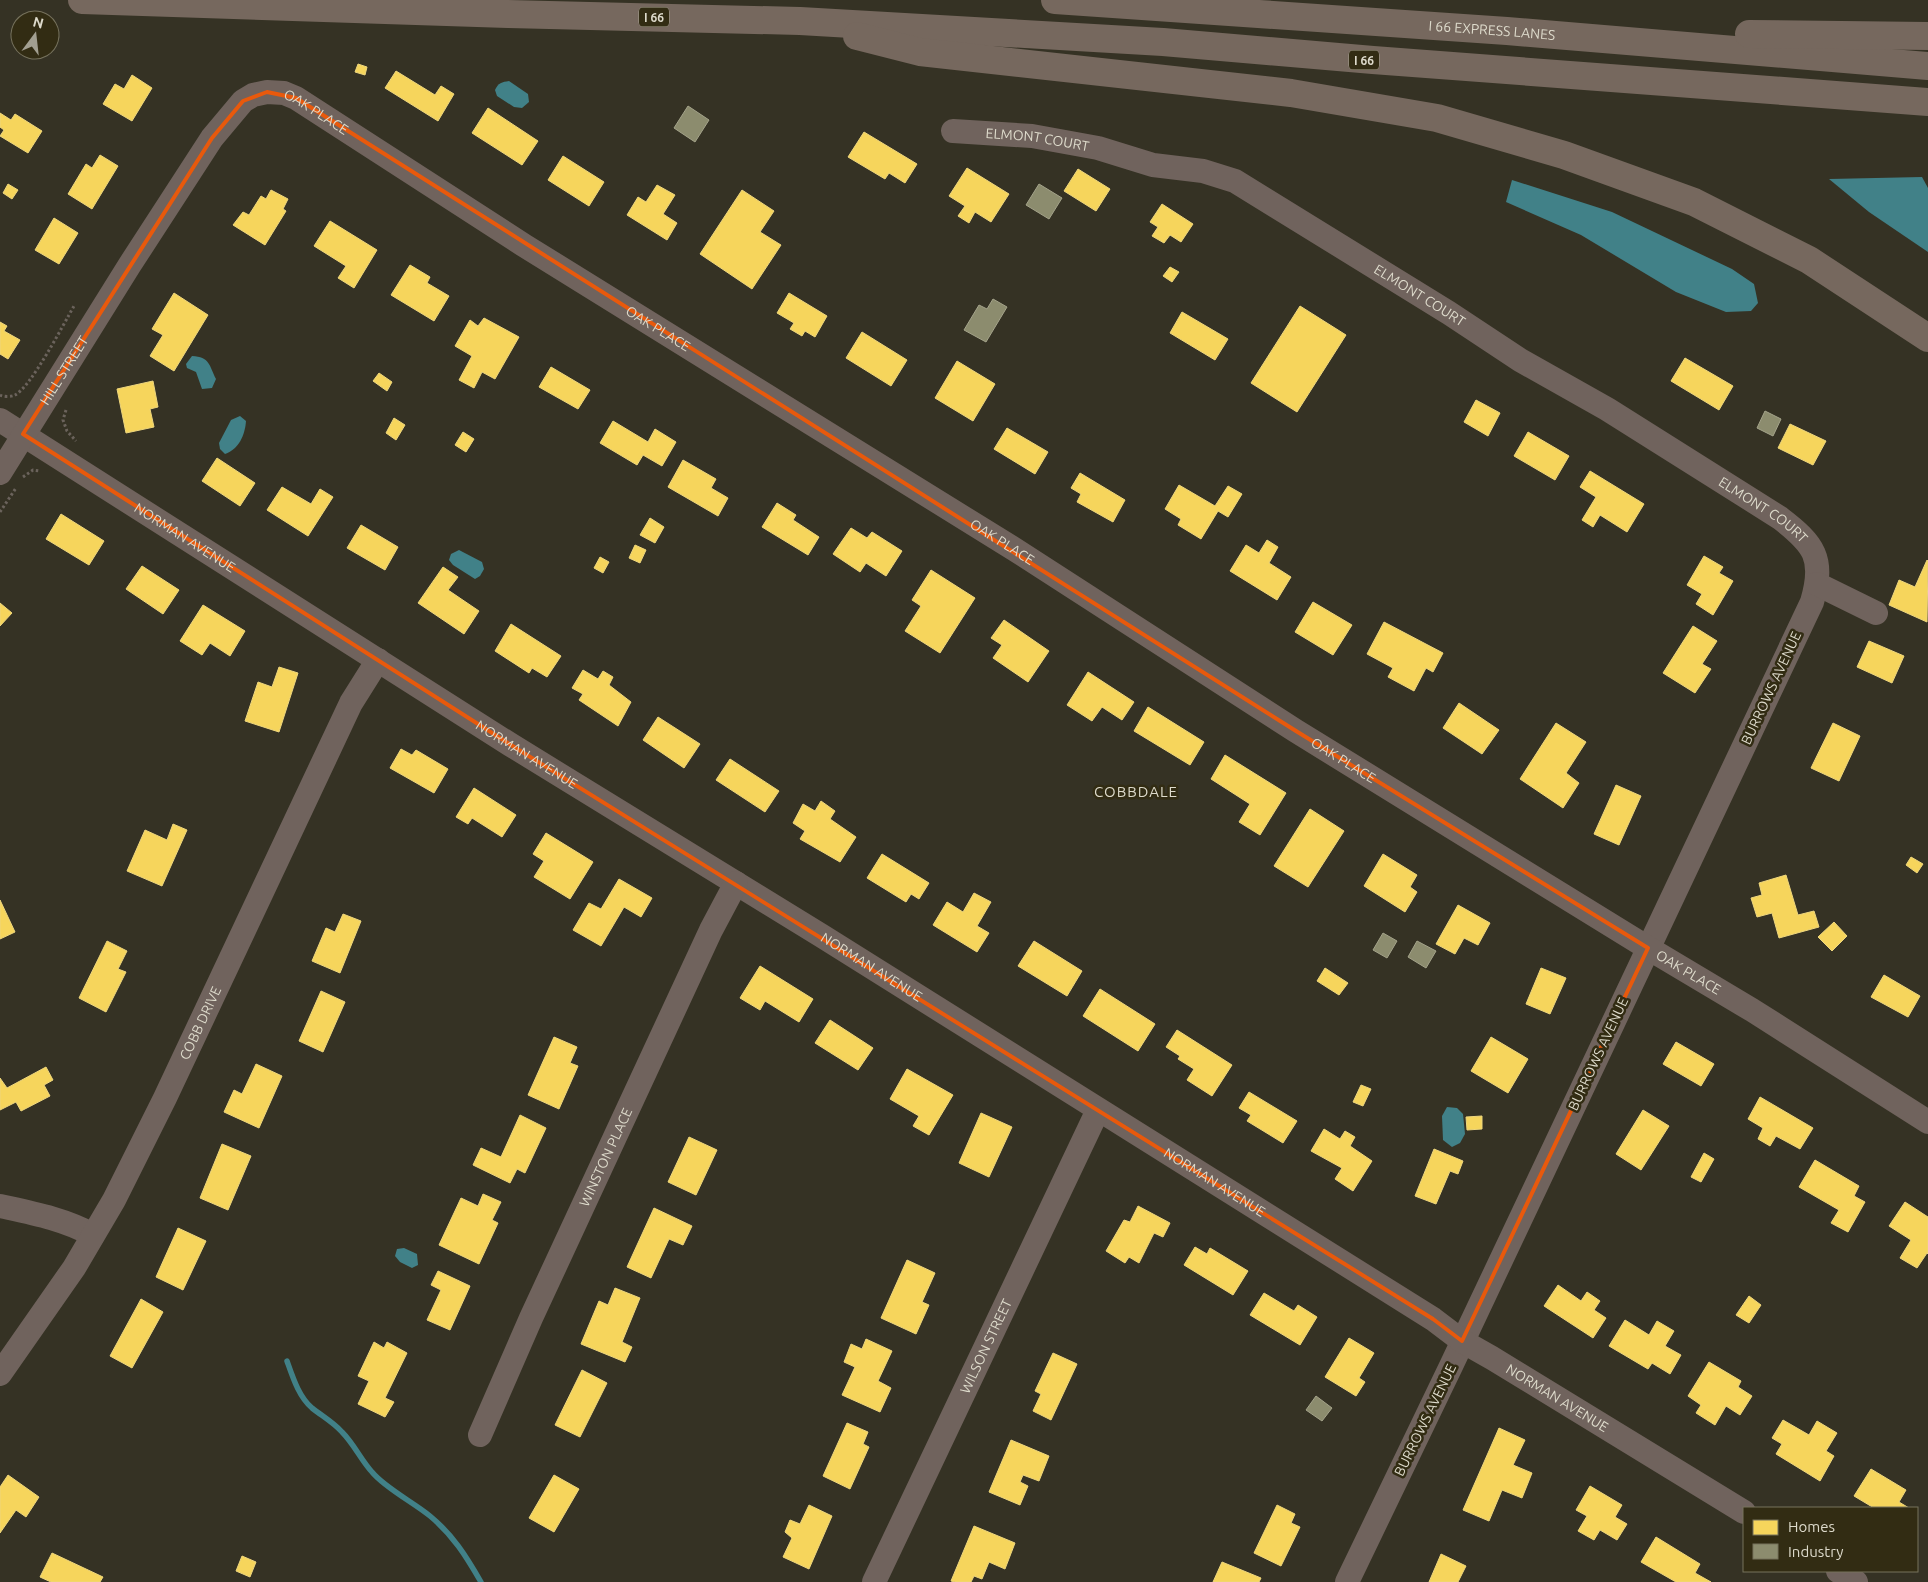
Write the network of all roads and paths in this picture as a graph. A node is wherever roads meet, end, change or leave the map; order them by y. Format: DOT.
graph roads {
  1 [pos="82,0"];
  2 [pos="1055,0"];
  3 [pos="800,21"];
  4 [pos="1507,31"];
  5 [pos="1928,36"];
  6 [pos="1928,66"];
  7 [pos="1928,102"];
  8 [pos="954,131"];
  9 [pos="129,266"];
  10 [pos="74,306"];
  11 [pos="1928,338"];
  12 [pos="0,395"];
  13 [pos="66,409"];
  14 [pos="0,420"];
  15 [pos="23,434"];
  16 [pos="78,444"];
  17 [pos="0,473"];
  18 [pos="1817,584"];
  19 [pos="1876,613"];
  20 [pos="378,660"];
  21 [pos="736,883"];
  22 [pos="1648,948"];
  23 [pos="1098,1110"];
  24 [pos="1928,1122"];
  25 [pos="0,1206"];
  26 [pos="93,1235"];
  27 [pos="1462,1341"];
  28 [pos="0,1374"];
  29 [pos="480,1435"];
  30 [pos="1743,1511"];
  31 [pos="1840,1572"];
  32 [pos="874,1582"];
  33 [pos="1347,1582"];
  34 [pos="1856,1582"];
  1 -- 3 [label="highway, I 66"];
  2 -- 4 [label="highway, I 66 EXPRESS LANES"];
  3 -- 7 [label="highway, I 66"];
  3 -- 11 [label="highway"];
  4 -- 5 [label="highway"];
  4 -- 6 [label="highway, I 66 EXPRESS LANES"];
  8 -- 18 [label="street, ELMONT COURT"];
  9 -- 15 [label="street, HILL STREET"];
  9 -- 22 [label="street, OAK PLACE"];
  10 -- 12 [label="path"];
  13 -- 16 [label="path"];
  14 -- 15 [label="street, NORMAN AVENUE"];
  15 -- 17 [label="street, HILL STREET"];
  15 -- 20 [label="street, NORMAN AVENUE"];
  18 -- 19 [label="street"];
  18 -- 22 [label="street, BURROWS AVENUE"];
  20 -- 21 [label="street, NORMAN AVENUE"];
  20 -- 26 [label="street, COBB DRIVE"];
  21 -- 23 [label="street, NORMAN AVENUE"];
  21 -- 29 [label="street, WINSTON PLACE"];
  22 -- 24 [label="street, OAK PLACE"];
  22 -- 27 [label="street, BURROWS AVENUE"];
  23 -- 27 [label="street, NORMAN AVENUE"];
  23 -- 32 [label="street, WILSON STREET"];
  25 -- 26 [label="street"];
  26 -- 28 [label="street, COBB DRIVE"];
  27 -- 30 [label="street, NORMAN AVENUE"];
  27 -- 33 [label="street, BURROWS AVENUE"];
  31 -- 34 [label="street"];
}
